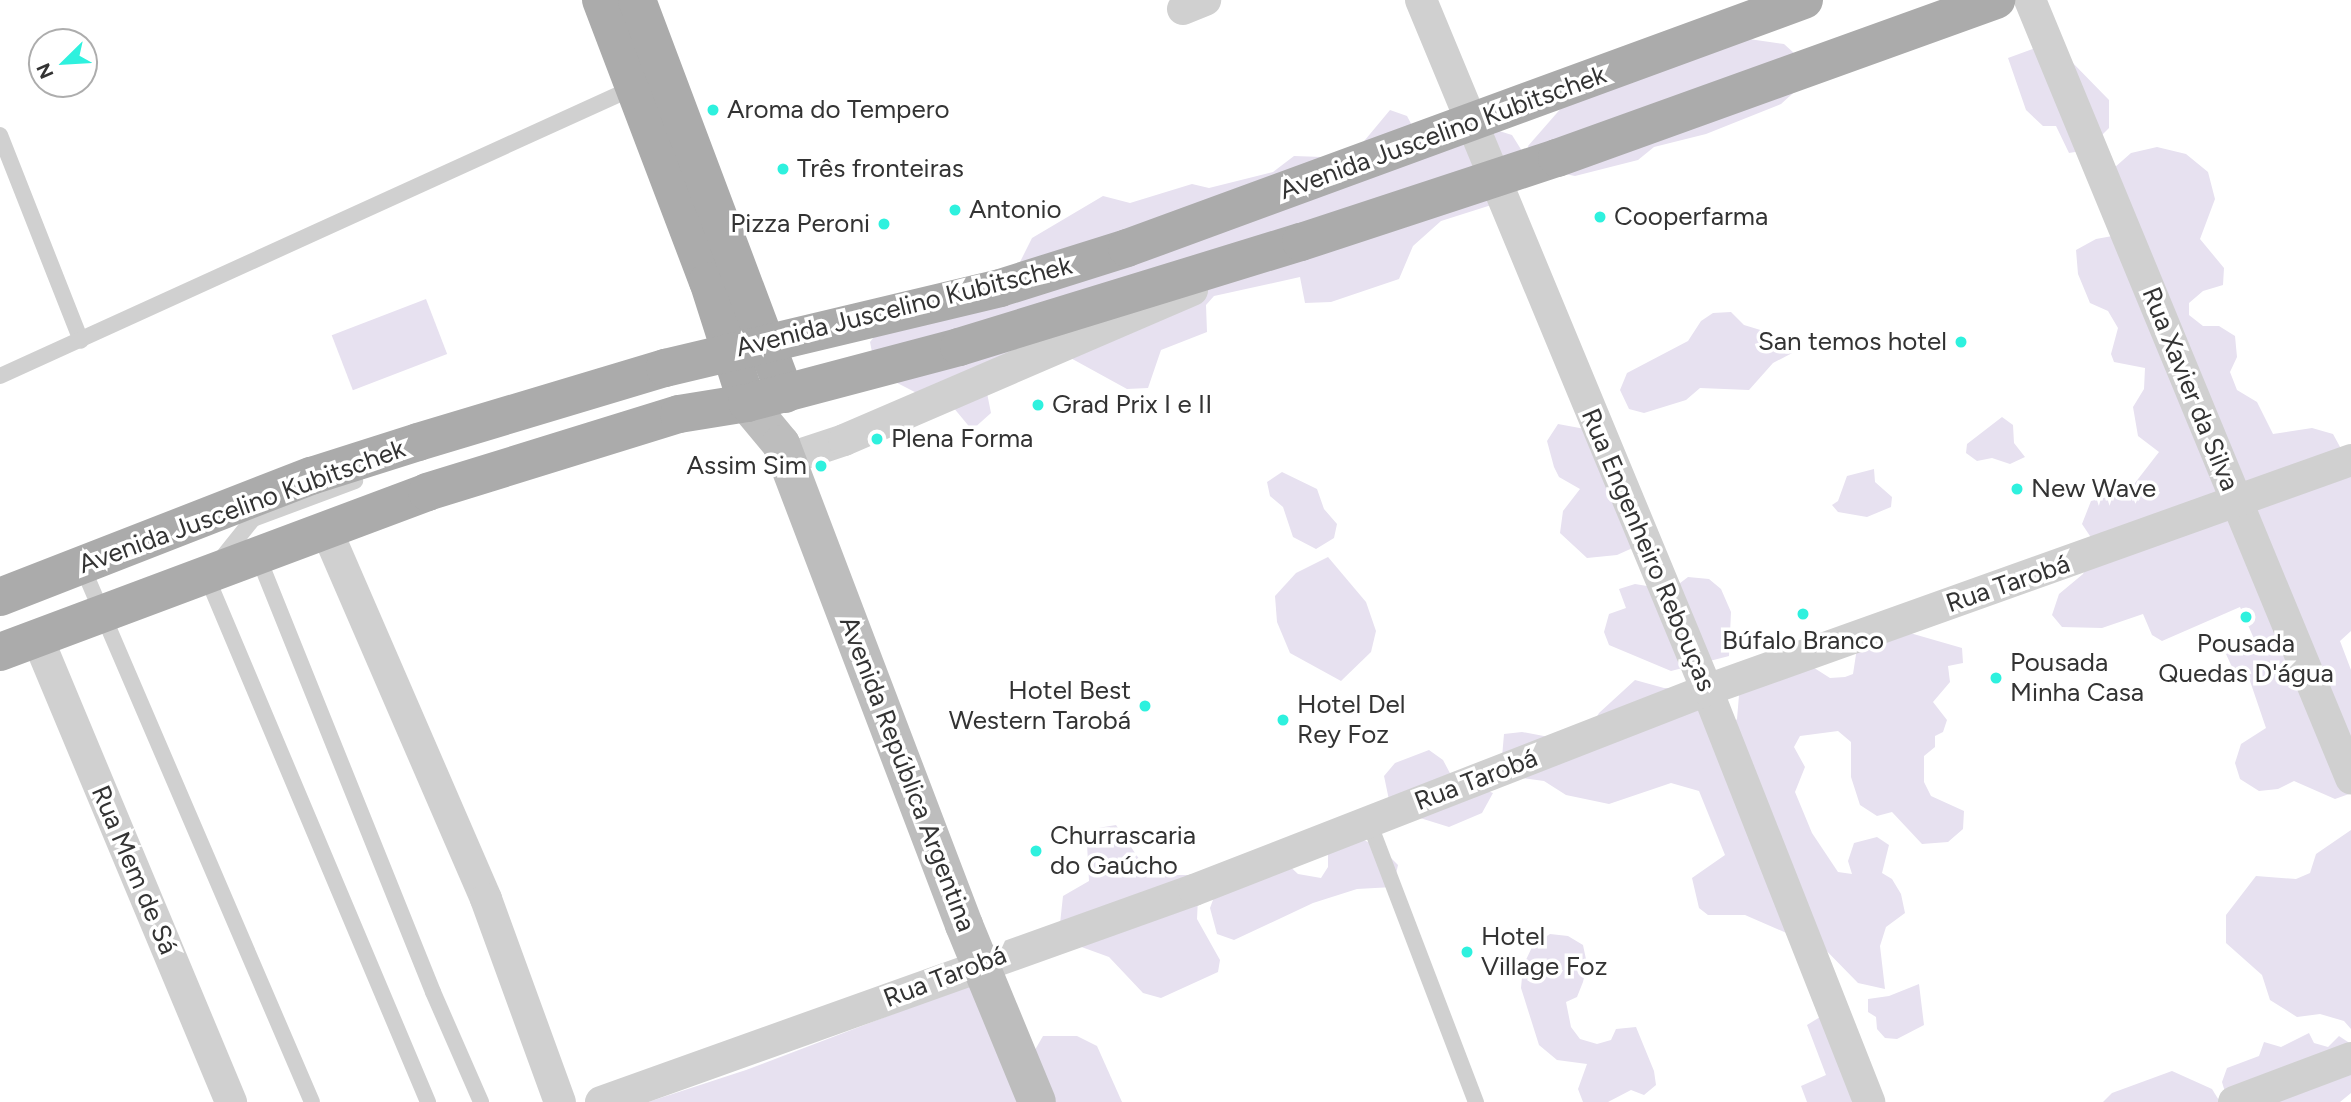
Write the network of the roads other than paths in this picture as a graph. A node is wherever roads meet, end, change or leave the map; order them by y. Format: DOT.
graph roads {
  1 [pos="601,0"];
  2 [pos="637,0"];
  3 [pos="1421,0"];
  4 [pos="1804,0"];
  5 [pos="1996,0"];
  6 [pos="2030,0"];
  7 [pos="636,86"];
  8 [pos="1471,123"];
  9 [pos="0,135"];
  10 [pos="1492,179"];
  11 [pos="1301,242"];
  12 [pos="81,341"];
  13 [pos="750,346"];
  14 [pos="0,376"];
  15 [pos="785,394"];
  16 [pos="747,403"];
  17 [pos="418,442"];
  18 [pos="784,452"];
  19 [pos="2351,460"];
  20 [pos="2237,504"];
  21 [pos="326,529"];
  22 [pos="252,542"];
  23 [pos="82,566"];
  24 [pos="206,575"];
  25 [pos="0,597"];
  26 [pos="103,615"];
  27 [pos="37,637"];
  28 [pos="0,652"];
  29 [pos="1707,690"];
  30 [pos="2351,778"];
  31 [pos="1369,822"];
  32 [pos="980,964"];
  33 [pos="2351,1058"];
  34 [pos="231,1102"];
  35 [pos="312,1102"];
  36 [pos="428,1102"];
  37 [pos="481,1102"];
  38 [pos="561,1102"];
  39 [pos="601,1102"];
  40 [pos="1037,1102"];
  41 [pos="1476,1102"];
  42 [pos="1869,1102"];
  43 [pos="2234,1102"];
  1 -- 7 [label="main road, Avenida República Argentina"];
  2 -- 13 [label="main road, Avenida República Argentina"];
  3 -- 8 [label="street, Rua Engenheiro Rebouças"];
  4 -- 8 [label="main road, Avenida Juscelino Kubitschek"];
  5 -- 10 [label="main road, Avenida Juscelino Kubitschek"];
  6 -- 20 [label="street, Rua Xavier da Silva"];
  7 -- 12 [label="lane"];
  7 -- 13 [label="main road, Avenida República Argentina"];
  8 -- 10 [label="street, Rua Engenheiro Rebouças"];
  8 -- 13 [label="main road, Avenida Juscelino Kubitschek"];
  9 -- 12 [label="lane"];
  10 -- 11 [label="main road, Avenida Juscelino Kubitschek"];
  10 -- 29 [label="street, Rua Engenheiro Rebouças"];
  11 -- 15 [label="main road, Avenida Juscelino Kubitschek"];
  11 -- 18 [label="street, Avenida Juscelino Kubitschek"];
  12 -- 14 [label="lane"];
  13 -- 15 [label="main road, Avenida República Argentina"];
  13 -- 16 [label="main road, Avenida República Argentina"];
  13 -- 17 [label="main road, Avenida Juscelino Kubitschek"];
  15 -- 16 [label="main road, Avenida Juscelino Kubitschek"];
  15 -- 18 [label="street, Avenida República Argentina"];
  16 -- 18 [label="street, Avenida República Argentina"];
  16 -- 21 [label="main road, Avenida Juscelino Kubitschek"];
  17 -- 22 [label="lane"];
  17 -- 23 [label="main road, Avenida Juscelino Kubitschek"];
  18 -- 32 [label="street, Avenida República Argentina"];
  19 -- 20 [label="street, Rua Tarobá"];
  20 -- 29 [label="street, Rua Tarobá"];
  20 -- 30 [label="street, Rua Xavier da Silva"];
  21 -- 22 [label="main road, Avenida Juscelino Kubitschek"];
  21 -- 38 [label="street"];
  22 -- 24 [label="main road, Avenida Juscelino Kubitschek"];
  22 -- 37 [label="lane"];
  23 -- 25 [label="main road, Avenida Juscelino Kubitschek"];
  23 -- 26 [label="lane"];
  24 -- 26 [label="main road, Avenida Juscelino Kubitschek"];
  24 -- 36 [label="lane"];
  26 -- 27 [label="main road, Avenida Juscelino Kubitschek"];
  26 -- 35 [label="lane"];
  27 -- 28 [label="main road, Avenida Juscelino Kubitschek"];
  27 -- 34 [label="street, Rua Mem de Sá"];
  29 -- 31 [label="street, Rua Tarobá"];
  29 -- 42 [label="street, Rua Engenheiro Rebouças"];
  31 -- 32 [label="street, Rua Tarobá"];
  31 -- 41 [label="lane"];
  32 -- 39 [label="street, Rua Tarobá"];
  32 -- 40 [label="street, Avenida República Argentina"];
  33 -- 43 [label="street"];
}
